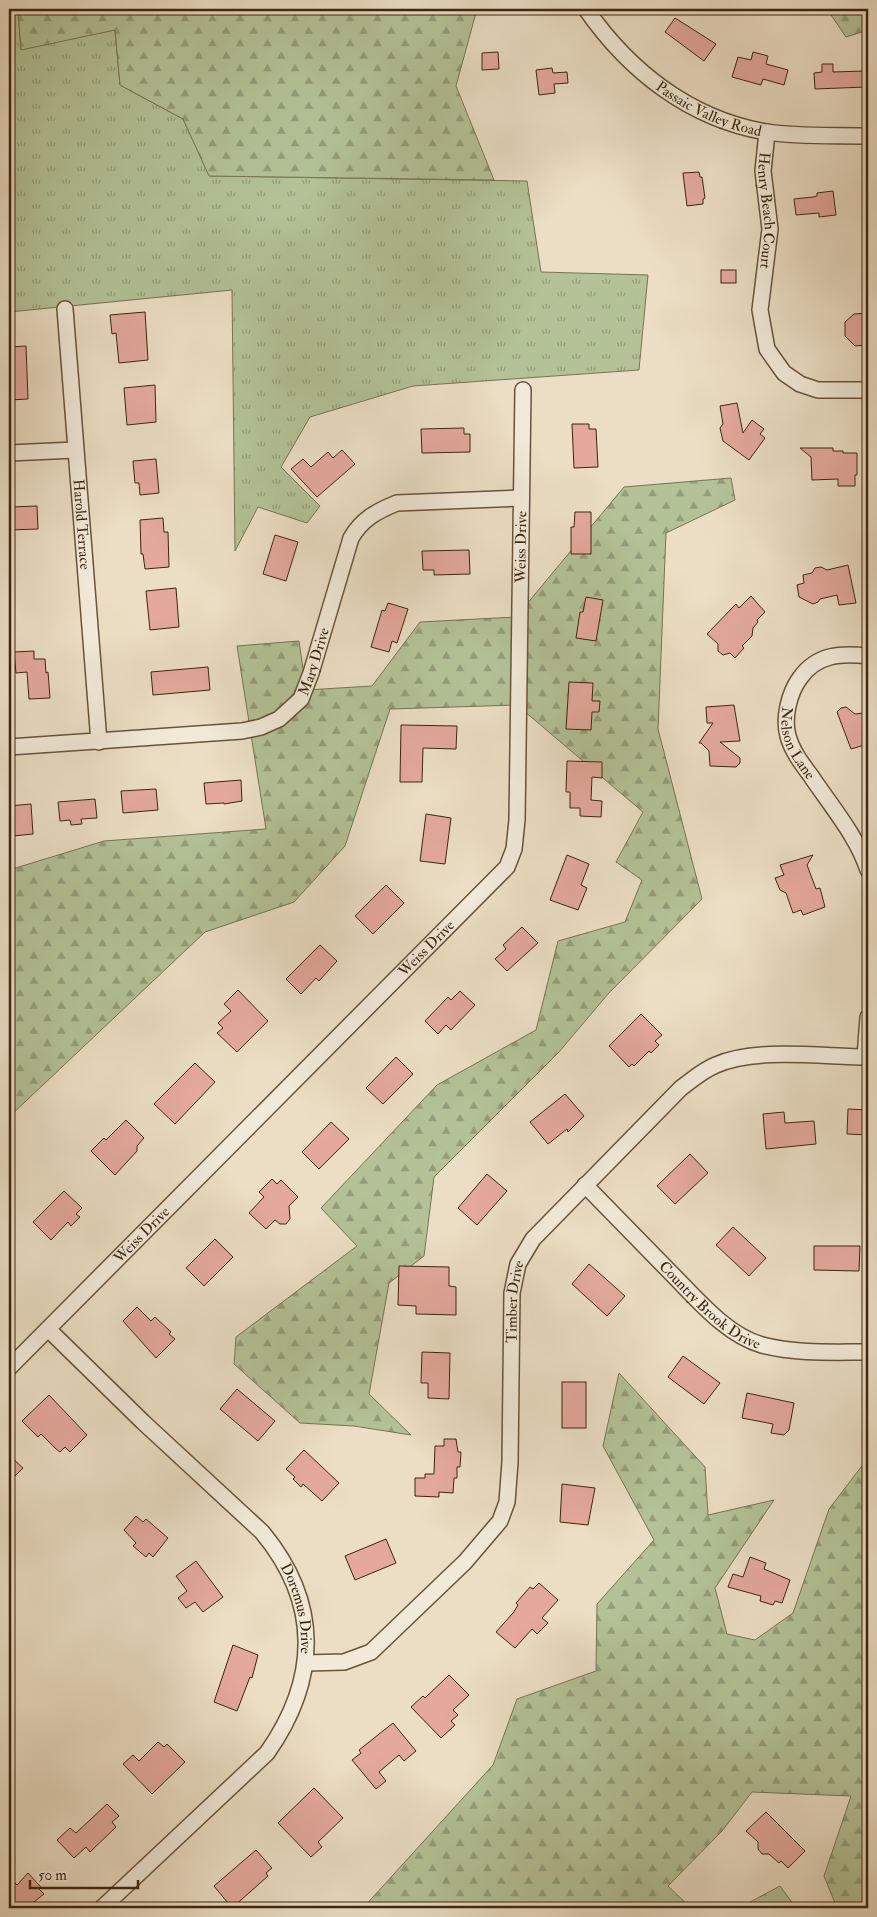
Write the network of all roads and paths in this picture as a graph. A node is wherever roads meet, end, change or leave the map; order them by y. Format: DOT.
graph roads {
  1 [pos="586,9"];
  2 [pos="767,132"];
  3 [pos="868,136"];
  4 [pos="65,308"];
  5 [pos="523,390"];
  6 [pos="868,390"];
  7 [pos="75,450"];
  8 [pos="9,453"];
  9 [pos="521,498"];
  10 [pos="868,656"];
  11 [pos="99,742"];
  12 [pos="9,747"];
  13 [pos="868,870"];
  14 [pos="868,1017"];
  15 [pos="866,1057"];
  16 [pos="585,1184"];
  17 [pos="48,1329"];
  18 [pos="868,1352"];
  19 [pos="9,1368"];
  20 [pos="306,1664"];
  21 [pos="102,1908"];
  1 -- 2 [label="street, Passaic Valley Road"];
  2 -- 3 [label="street, Passaic Valley Road"];
  2 -- 6 [label="street, Henry Beach Court"];
  4 -- 7 [label="street, Harold Terrace"];
  5 -- 9 [label="street, Weiss Drive"];
  7 -- 8 [label="street"];
  7 -- 11 [label="street, Harold Terrace"];
  9 -- 11 [label="street, Mary Drive"];
  9 -- 17 [label="street, Weiss Drive"];
  10 -- 13 [label="street, Nelson Lane"];
  11 -- 12 [label="street, Mary Drive"];
  14 -- 15 [label="street"];
  15 -- 16 [label="street, Timber Drive"];
  16 -- 18 [label="street, Country Brook Drive"];
  16 -- 20 [label="street, Timber Drive"];
  17 -- 19 [label="street, Weiss Drive"];
  17 -- 20 [label="street, Doremus Drive"];
  20 -- 21 [label="street, Doremus Drive"];
}
